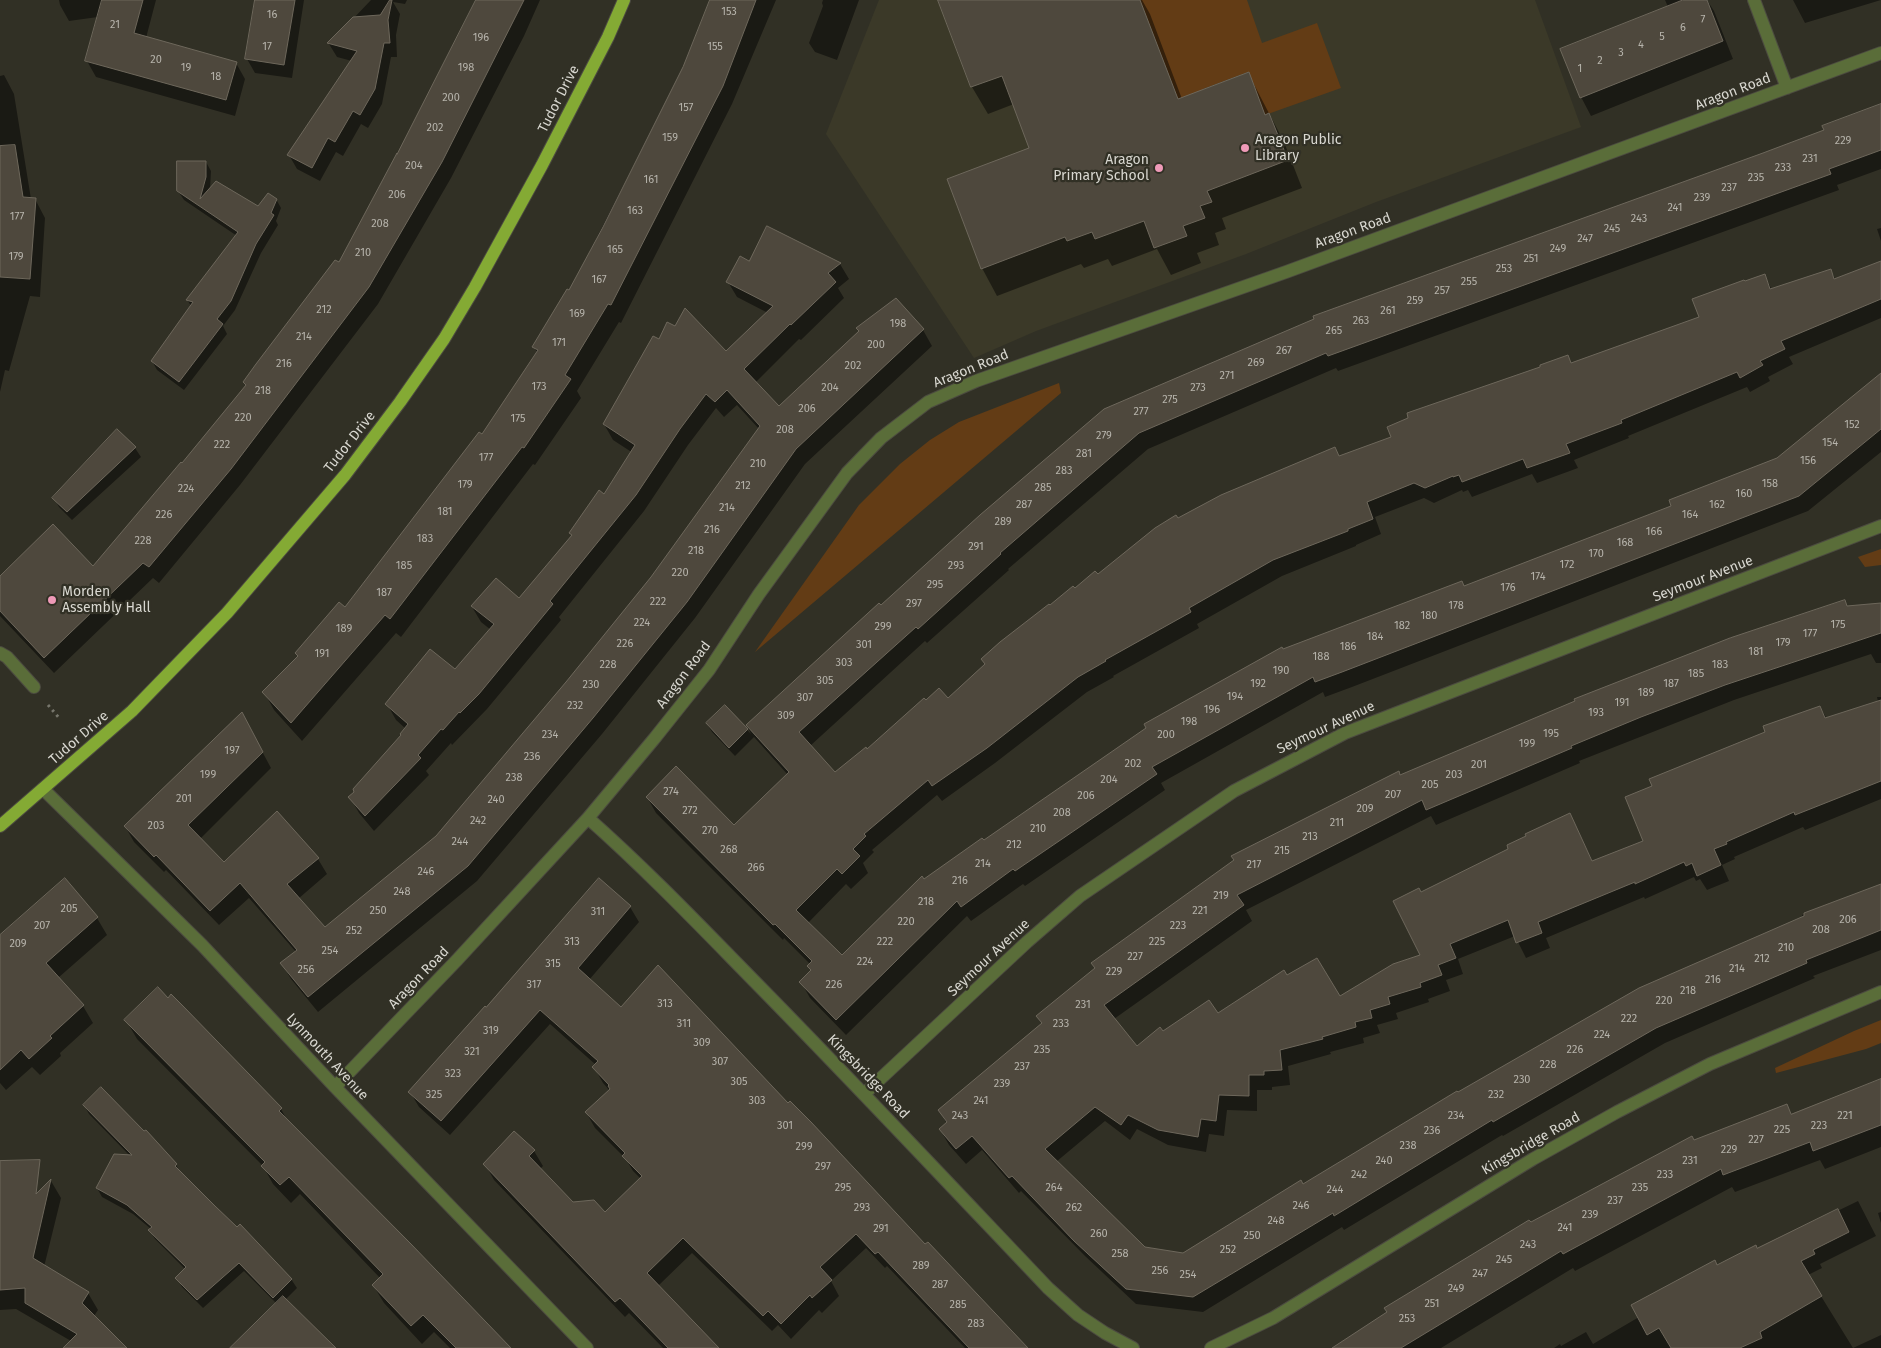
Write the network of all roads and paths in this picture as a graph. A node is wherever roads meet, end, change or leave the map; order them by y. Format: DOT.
graph roads {
  1 [pos="624,0"];
  2 [pos="1754,0"];
  3 [pos="1881,53"];
  4 [pos="1787,88"];
  5 [pos="1881,526"];
  6 [pos="0,653"];
  7 [pos="34,687"];
  8 [pos="43,789"];
  9 [pos="588,818"];
  10 [pos="0,826"];
  11 [pos="1881,992"];
  12 [pos="334,1087"];
  13 [pos="864,1094"];
  14 [pos="587,1348"];
  15 [pos="1133,1348"];
  16 [pos="1211,1348"];
  1 -- 8 [label="main road, Tudor Drive"];
  2 -- 4 [label="street"];
  3 -- 4 [label="street, Aragon Road"];
  4 -- 9 [label="street, Aragon Road"];
  5 -- 13 [label="street, Seymour Avenue"];
  6 -- 7 [label="street"];
  8 -- 10 [label="main road, Tudor Drive"];
  8 -- 12 [label="street, Lynmouth Avenue"];
  9 -- 12 [label="street, Aragon Road"];
  9 -- 13 [label="street, Kingsbridge Road"];
  11 -- 16 [label="street, Kingsbridge Road"];
  12 -- 14 [label="street, Lynmouth Avenue"];
  13 -- 15 [label="street, Kingsbridge Road"];
}
